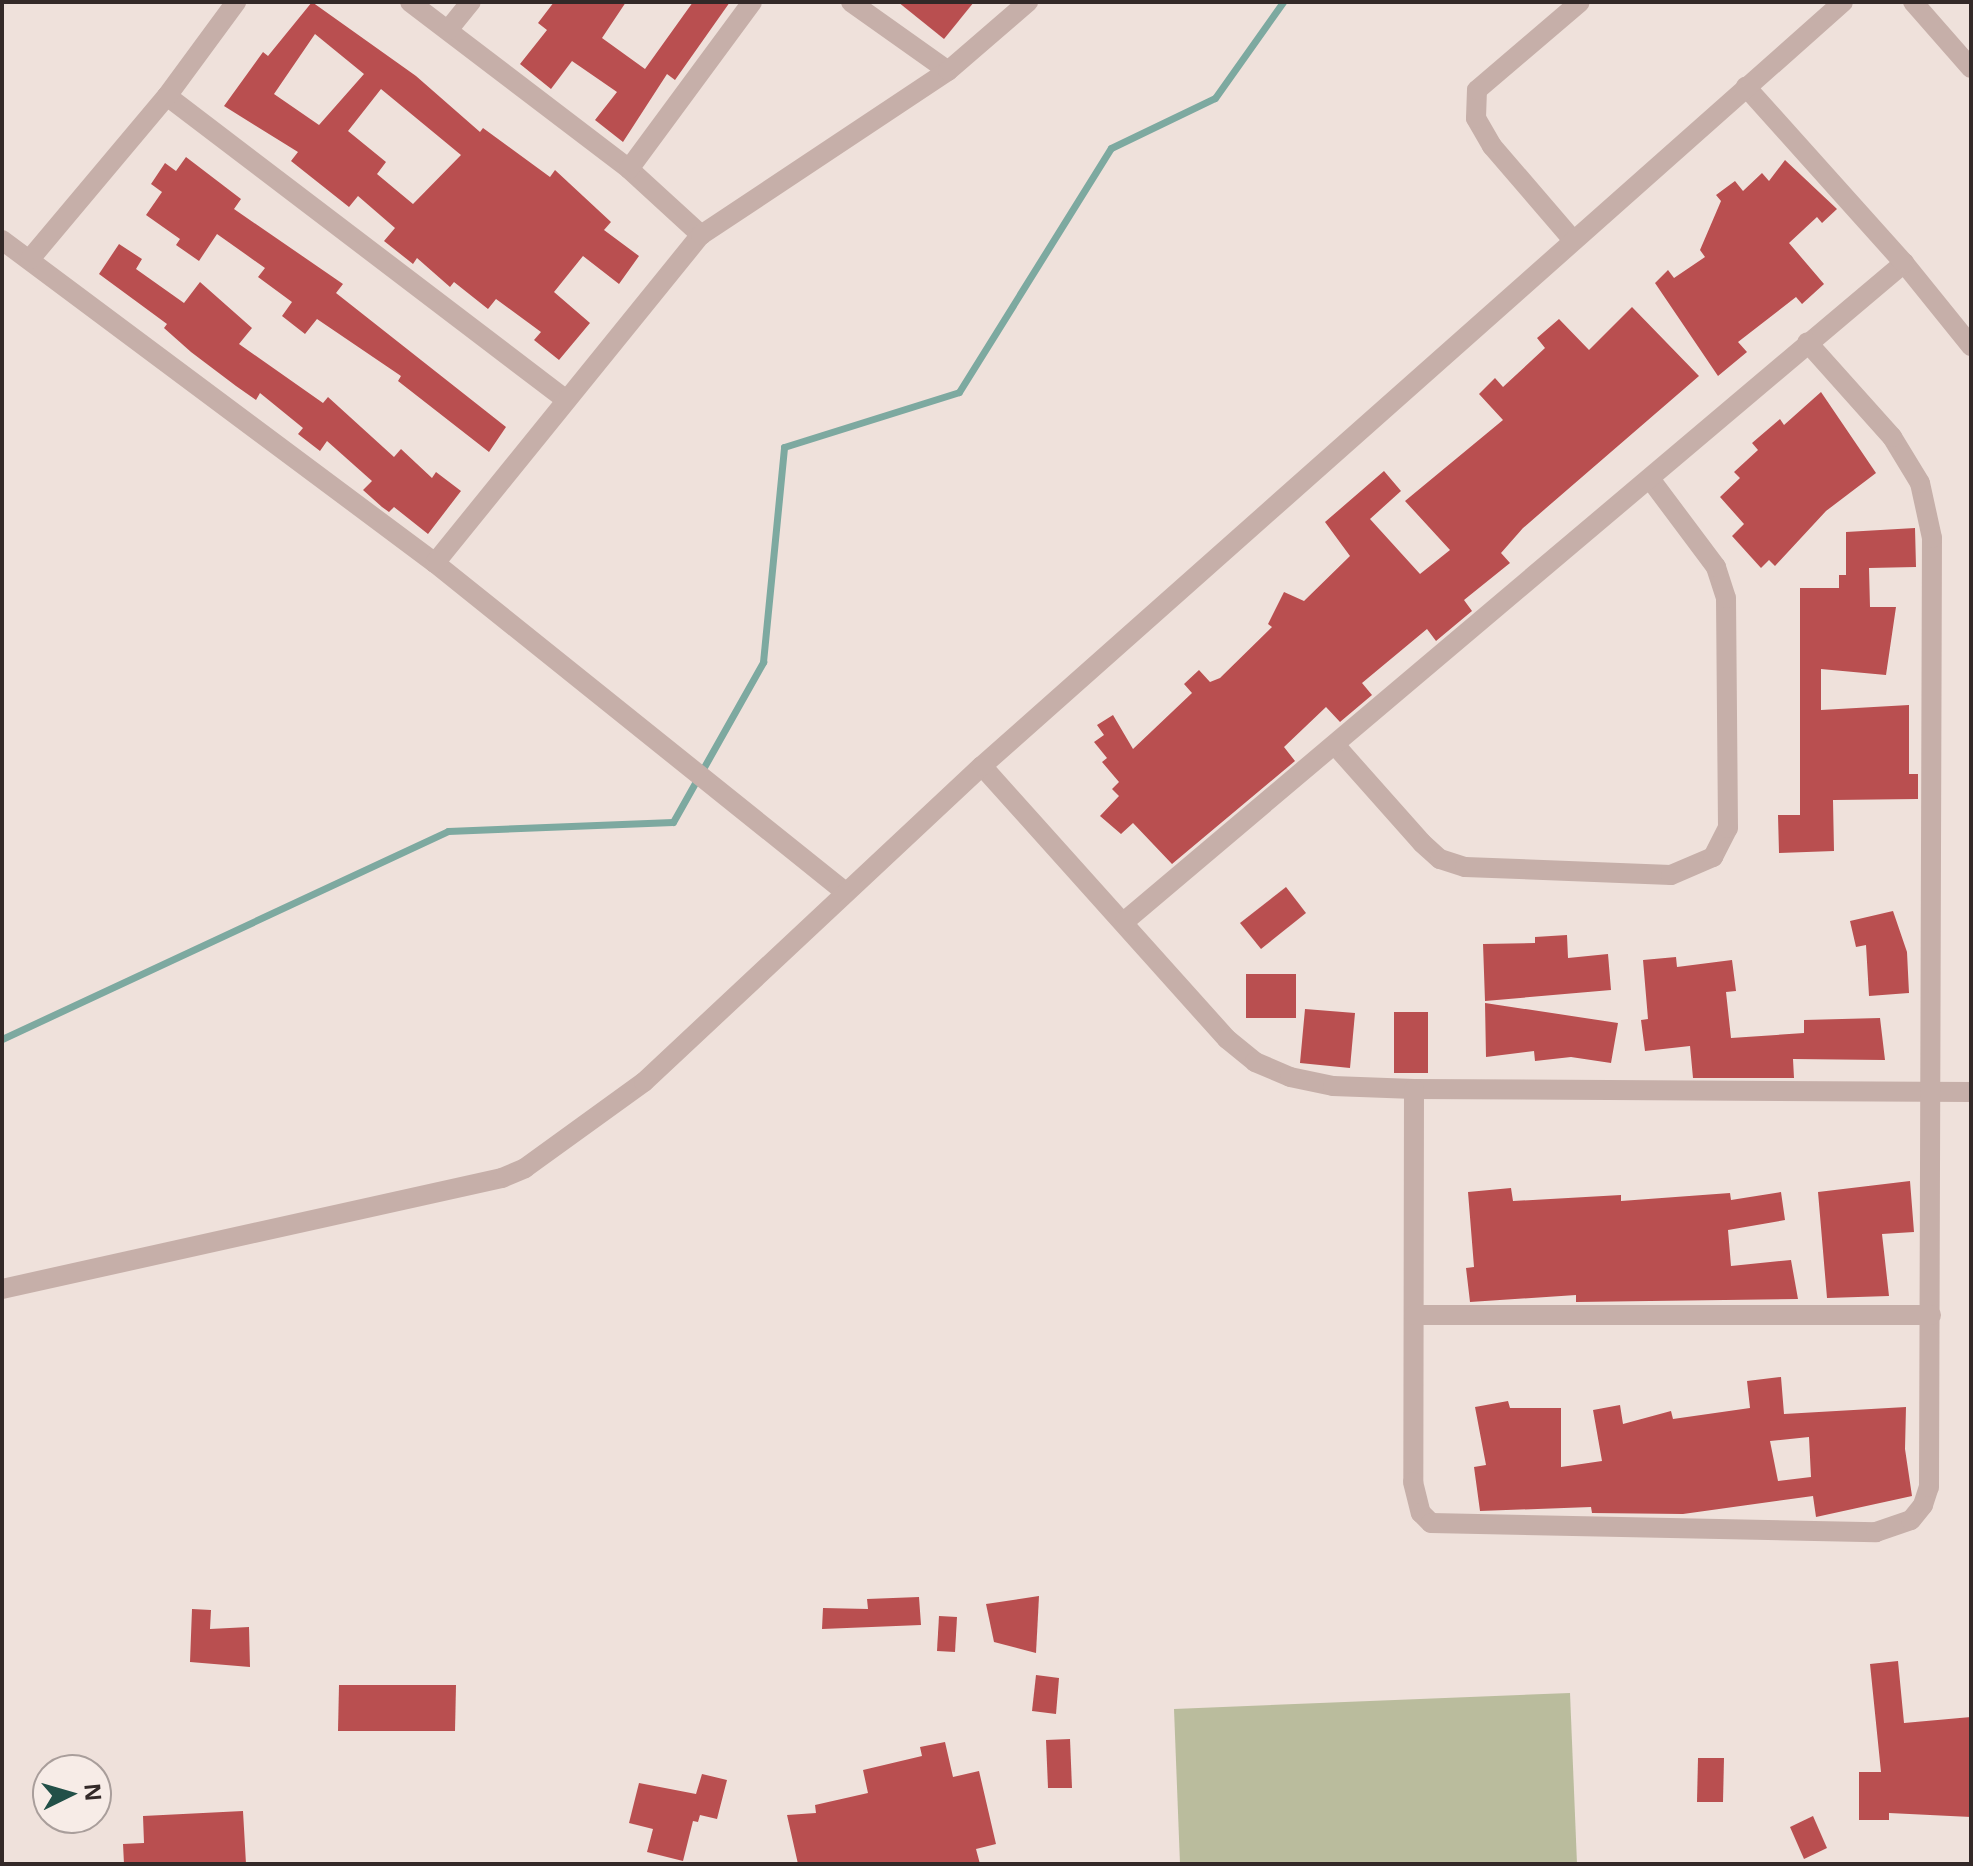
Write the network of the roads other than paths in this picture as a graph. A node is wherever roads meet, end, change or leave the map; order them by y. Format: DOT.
graph roads {
  1 [pos="236,2"];
  2 [pos="410,2"];
  3 [pos="471,2"];
  4 [pos="752,2"];
  5 [pos="851,2"];
  6 [pos="1028,2"];
  7 [pos="1580,2"];
  8 [pos="1843,2"];
  9 [pos="1913,2"];
  10 [pos="448,30"];
  11 [pos="1971,68"];
  12 [pos="948,71"];
  13 [pos="1746,87"];
  14 [pos="167,96"];
  15 [pos="629,169"];
  16 [pos="701,235"];
  17 [pos="1572,239"];
  18 [pos="2,240"];
  19 [pos="30,259"];
  20 [pos="1904,263"];
  21 [pos="1807,342"];
  22 [pos="1971,346"];
  23 [pos="565,399"];
  24 [pos="1651,480"];
  25 [pos="435,563"];
  26 [pos="1335,745"];
  27 [pos="982,766"];
  28 [pos="844,891"];
  29 [pos="1125,921"];
  30 [pos="1414,1089"];
  31 [pos="1971,1092"];
  32 [pos="1932,1094"];
  33 [pos="2,1289"];
  34 [pos="1414,1315"];
  35 [pos="1931,1315"];
  1 -- 14 [label="street"];
  2 -- 10 [label="street"];
  3 -- 10 [label="street"];
  4 -- 15 [label="street"];
  5 -- 12 [label="street"];
  6 -- 12 [label="street"];
  7 -- 17 [label="street"];
  8 -- 13 [label="street"];
  9 -- 11 [label="street"];
  10 -- 15 [label="street"];
  12 -- 16 [label="street"];
  13 -- 17 [label="street"];
  13 -- 20 [label="street"];
  14 -- 19 [label="street"];
  14 -- 23 [label="street"];
  15 -- 16 [label="street"];
  16 -- 23 [label="street"];
  17 -- 27 [label="street"];
  18 -- 19 [label="street"];
  19 -- 25 [label="street"];
  20 -- 21 [label="street"];
  20 -- 22 [label="street"];
  21 -- 24 [label="street"];
  21 -- 32 [label="street"];
  23 -- 25 [label="street"];
  24 -- 26 [label="street"];
  24 -- 26 [label="street"];
  25 -- 28 [label="street"];
  26 -- 29 [label="street"];
  27 -- 28 [label="street"];
  27 -- 29 [label="street"];
  28 -- 33 [label="street"];
  29 -- 30 [label="street"];
  30 -- 32 [label="street"];
  30 -- 34 [label="street"];
  31 -- 32 [label="street"];
  32 -- 35 [label="street"];
  34 -- 35 [label="street"];
  34 -- 35 [label="street"];
}
